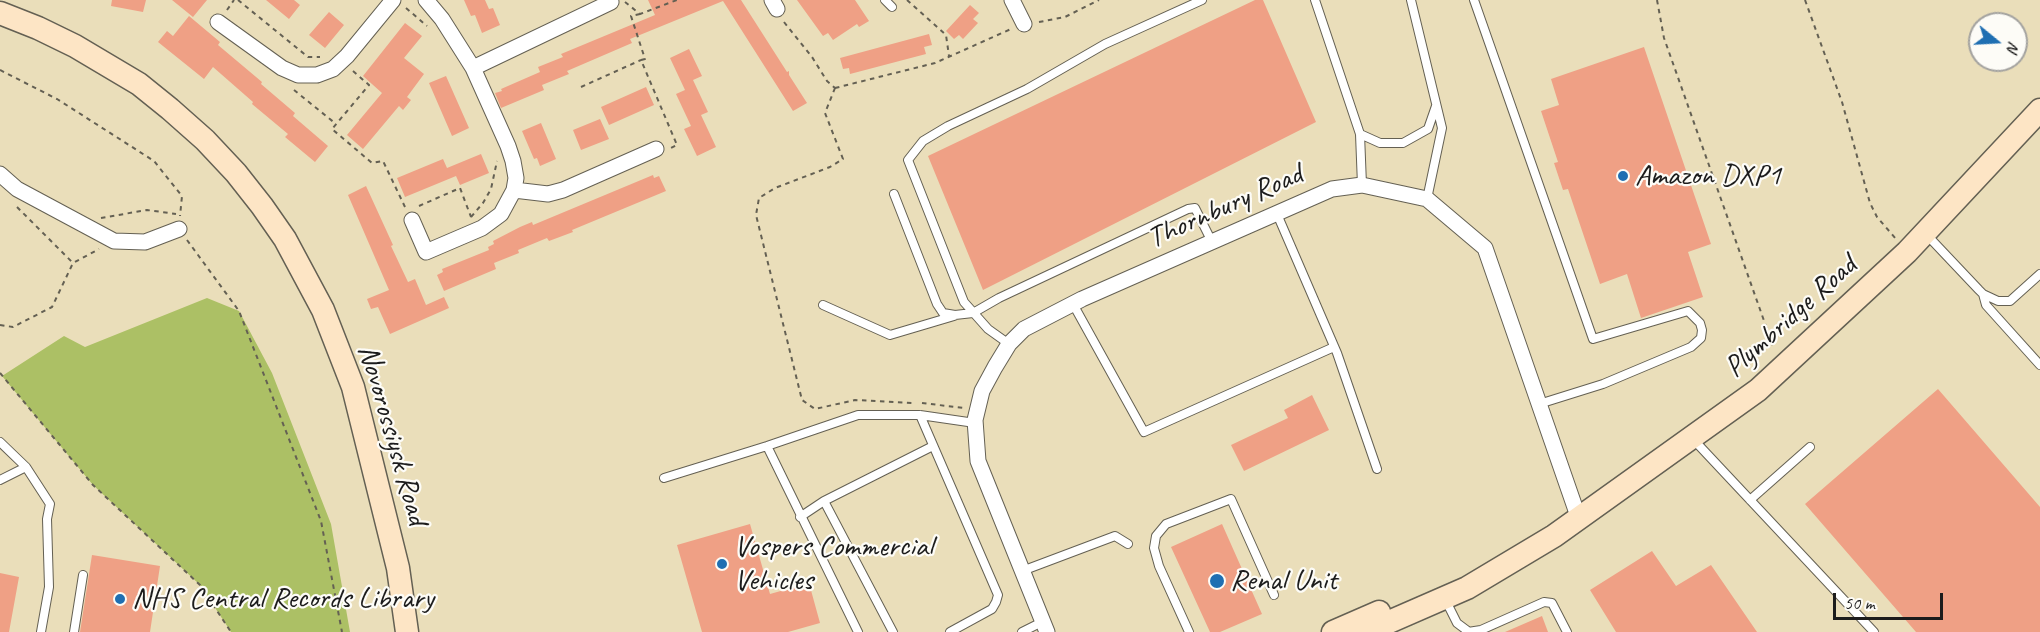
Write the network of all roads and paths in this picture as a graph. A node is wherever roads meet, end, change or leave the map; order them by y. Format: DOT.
graph roads {
  1 [pos="238,0"];
  2 [pos="393,0"];
  3 [pos="426,0"];
  4 [pos="677,0"];
  5 [pos="885,0"];
  6 [pos="907,0"];
  7 [pos="1012,0"];
  8 [pos="1099,0"];
  9 [pos="1202,0"];
  10 [pos="1315,0"];
  11 [pos="1411,0"];
  12 [pos="1474,0"];
  13 [pos="1657,0"];
  14 [pos="1805,0"];
  15 [pos="617,1"];
  16 [pos="774,5"];
  17 [pos="892,7"];
  18 [pos="0,13"];
  19 [pos="640,14"];
  20 [pos="218,22"];
  21 [pos="1024,24"];
  22 [pos="949,56"];
  23 [pos="344,58"];
  24 [pos="641,60"];
  25 [pos="473,68"];
  26 [pos="0,70"];
  27 [pos="581,87"];
  28 [pos="293,88"];
  29 [pos="835,88"];
  30 [pos="1436,104"];
  31 [pos="2040,110"];
  32 [pos="336,124"];
  33 [pos="1360,134"];
  34 [pos="508,146"];
  35 [pos="656,149"];
  36 [pos="0,174"];
  37 [pos="1362,185"];
  38 [pos="514,190"];
  39 [pos="894,194"];
  40 [pos="1427,199"];
  41 [pos="17,207"];
  42 [pos="1277,214"];
  43 [pos="410,216"];
  44 [pos="471,217"];
  45 [pos="78,222"];
  46 [pos="180,222"];
  47 [pos="1925,232"];
  48 [pos="467,235"];
  49 [pos="114,241"];
  50 [pos="1212,242"];
  51 [pos="1907,252"];
  52 [pos="73,263"];
  53 [pos="2040,274"];
  54 [pos="1981,292"];
  55 [pos="1073,304"];
  56 [pos="823,305"];
  57 [pos="974,314"];
  58 [pos="955,315"];
  59 [pos="0,325"];
  60 [pos="1010,344"];
  61 [pos="1334,347"];
  62 [pos="2040,365"];
  63 [pos="1781,369"];
  64 [pos="0,373"];
  65 [pos="1539,404"];
  66 [pos="920,416"];
  67 [pos="976,416"];
  68 [pos="1692,438"];
  69 [pos="0,442"];
  70 [pos="767,446"];
  71 [pos="933,446"];
  72 [pos="1810,447"];
  73 [pos="26,467"];
  74 [pos="1377,469"];
  75 [pos="664,478"];
  76 [pos="0,480"];
  77 [pos="1750,500"];
  78 [pos="824,501"];
  79 [pos="800,517"];
  80 [pos="1579,519"];
  81 [pos="1554,536"];
  82 [pos="1128,544"];
  83 [pos="1022,571"];
  84 [pos="83,575"];
  85 [pos="1274,595"];
  86 [pos="1444,598"];
  87 [pos="1045,627"];
  88 [pos="41,632"];
  89 [pos="74,632"];
  90 [pos="231,632"];
  91 [pos="342,632"];
  92 [pos="407,632"];
  93 [pos="858,632"];
  94 [pos="893,632"];
  95 [pos="950,632"];
  96 [pos="1022,632"];
  97 [pos="1189,632"];
  98 [pos="1333,632"];
  99 [pos="1366,632"];
  100 [pos="1567,632"];
  101 [pos="1874,632"];
  1 -- 23 [label="path"];
  2 -- 23 [label="street"];
  3 -- 25 [label="street"];
  4 -- 19 [label="path"];
  5 -- 17 [label="lane"];
  6 -- 22 [label="path"];
  7 -- 21 [label="street"];
  8 -- 21 [label="path"];
  9 -- 57 [label="lane"];
  10 -- 33 [label="lane"];
  11 -- 30 [label="lane"];
  12 -- 65 [label="lane"];
  13 -- 63 [label="path"];
  14 -- 51 [label="path"];
  15 -- 19 [label="path"];
  15 -- 25 [label="street"];
  16 -- 29 [label="path"];
  18 -- 92 [label="main road, Novorossiysk Road"];
  19 -- 24 [label="path"];
  20 -- 23 [label="street"];
  21 -- 22 [label="path"];
  22 -- 29 [label="path"];
  23 -- 32 [label="path"];
  24 -- 27 [label="path"];
  24 -- 35 [label="path"];
  25 -- 34 [label="street"];
  26 -- 46 [label="path"];
  28 -- 32 [label="path"];
  29 -- 67 [label="path"];
  30 -- 33 [label="lane"];
  30 -- 40 [label="lane"];
  31 -- 47 [label="main road, Plymbridge Road"];
  32 -- 43 [label="path"];
  33 -- 37 [label="lane"];
  34 -- 38 [label="street"];
  34 -- 44 [label="path"];
  35 -- 38 [label="street"];
  36 -- 45 [label="street"];
  37 -- 40 [label="street, Thornbury Road"];
  37 -- 42 [label="street, Thornbury Road"];
  38 -- 48 [label="street"];
  39 -- 58 [label="lane"];
  40 -- 65 [label="street, Thornbury Road"];
  41 -- 52 [label="path"];
  42 -- 50 [label="street, Thornbury Road"];
  42 -- 61 [label="lane"];
  43 -- 44 [label="path"];
  43 -- 48 [label="street"];
  44 -- 48 [label="path"];
  45 -- 46 [label="path"];
  45 -- 49 [label="street"];
  46 -- 49 [label="street"];
  46 -- 91 [label="path"];
  47 -- 51 [label="main road, Plymbridge Road"];
  47 -- 54 [label="lane"];
  49 -- 52 [label="path"];
  50 -- 55 [label="street, Thornbury Road"];
  50 -- 57 [label="lane"];
  51 -- 63 [label="main road, Plymbridge Road"];
  52 -- 59 [label="path"];
  53 -- 54 [label="lane"];
  54 -- 62 [label="lane"];
  55 -- 60 [label="street, Thornbury Road"];
  55 -- 61 [label="lane"];
  56 -- 58 [label="lane"];
  57 -- 58 [label="lane"];
  57 -- 60 [label="lane"];
  60 -- 67 [label="street, Thornbury Road"];
  61 -- 74 [label="lane"];
  63 -- 68 [label="main road, Plymbridge Road"];
  64 -- 90 [label="path"];
  65 -- 80 [label="street, Thornbury Road"];
  66 -- 67 [label="lane"];
  66 -- 70 [label="lane"];
  66 -- 71 [label="lane"];
  67 -- 83 [label="street, Thornbury Road"];
  68 -- 77 [label="lane"];
  68 -- 80 [label="main road, Plymbridge Road"];
  69 -- 73 [label="lane"];
  70 -- 75 [label="lane"];
  70 -- 79 [label="lane"];
  71 -- 78 [label="lane"];
  71 -- 95 [label="lane"];
  72 -- 77 [label="lane"];
  73 -- 76 [label="lane"];
  73 -- 88 [label="lane"];
  77 -- 101 [label="lane"];
  78 -- 79 [label="lane"];
  78 -- 94 [label="lane"];
  79 -- 93 [label="lane"];
  80 -- 81 [label="main road, Plymbridge Road"];
  81 -- 86 [label="main road, Plymbridge Road"];
  81 -- 98 [label="main road, Plymbridge Road"];
  82 -- 83 [label="lane"];
  83 -- 87 [label="street, Thornbury Road"];
  84 -- 89 [label="lane"];
  85 -- 97 [label="lane"];
  86 -- 99 [label="main road, Plymbridge Road"];
  86 -- 100 [label="lane"];
  87 -- 96 [label="lane"];
}
